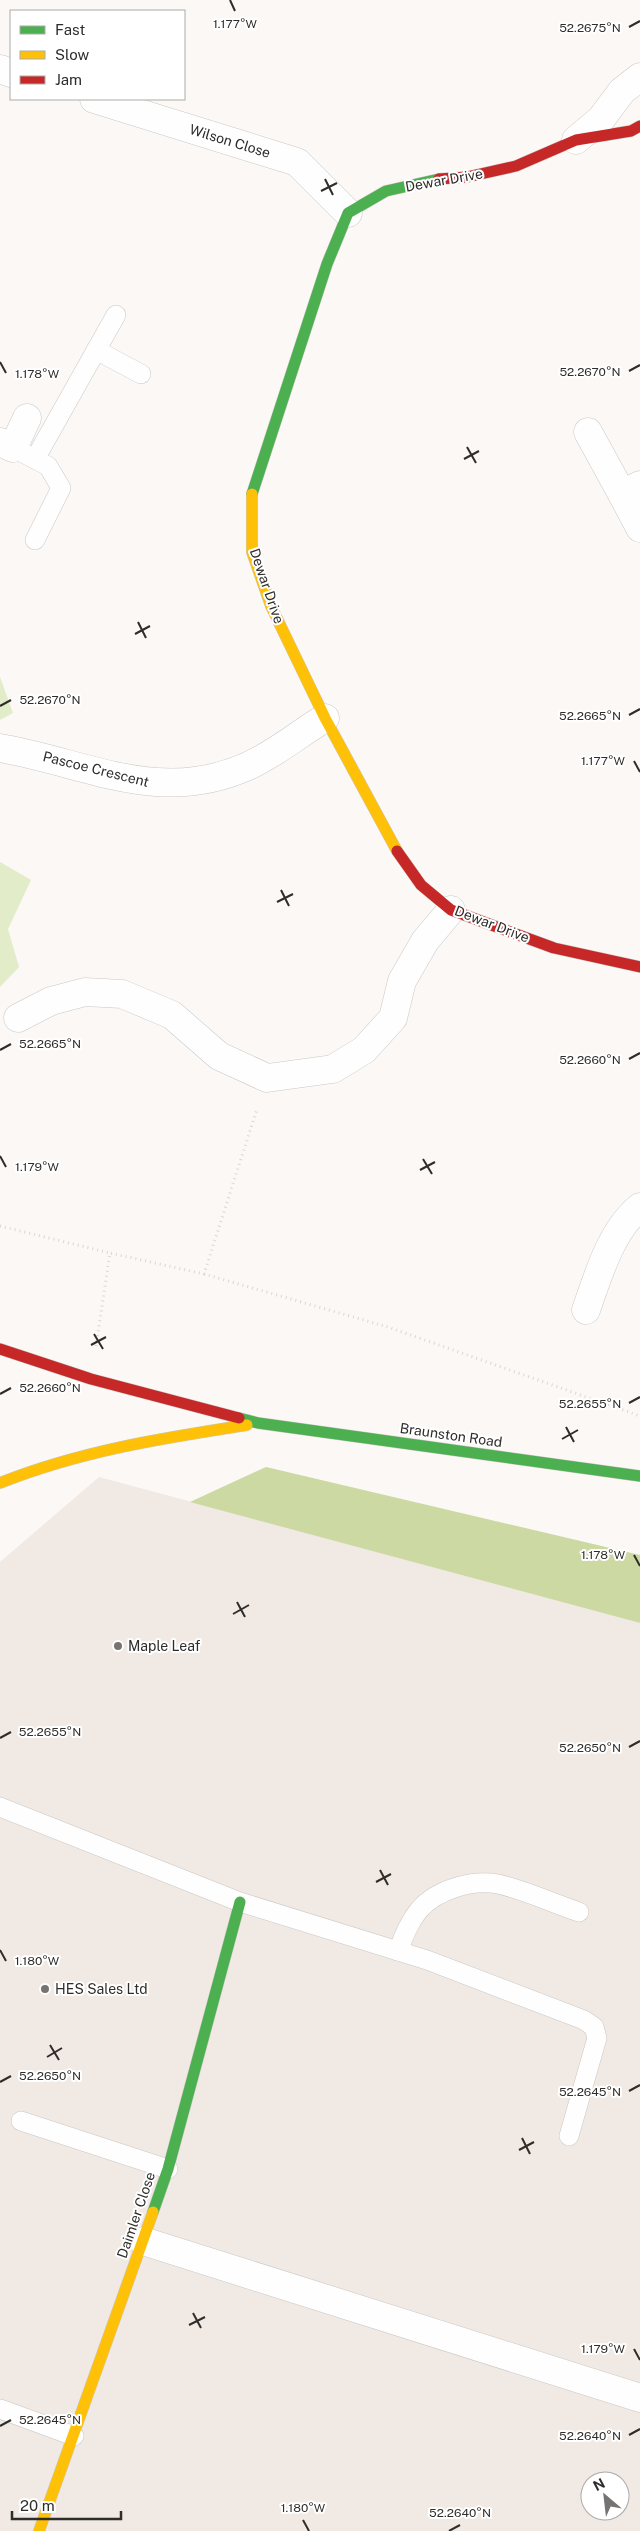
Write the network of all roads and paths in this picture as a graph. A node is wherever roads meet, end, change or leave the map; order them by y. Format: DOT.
graph roads {
  1 [pos="640,76"];
  2 [pos="97,100"];
  3 [pos="640,126"];
  4 [pos="576,140"];
  5 [pos="348,213"];
  6 [pos="116,315"];
  7 [pos="96,350"];
  8 [pos="141,374"];
  9 [pos="28,418"];
  10 [pos="588,432"];
  11 [pos="16,450"];
  12 [pos="631,489"];
  13 [pos="640,528"];
  14 [pos="35,540"];
  15 [pos="325,718"];
  16 [pos="0,748"];
  17 [pos="451,910"];
  18 [pos="640,967"];
  19 [pos="18,1018"];
  20 [pos="266,1078"];
  21 [pos="640,1207"];
  22 [pos="0,1226"];
  23 [pos="110,1253"];
  24 [pos="204,1274"];
  25 [pos="586,1310"];
  26 [pos="0,1349"];
  27 [pos="91,1380"];
  28 [pos="640,1416"];
  29 [pos="258,1423"];
  30 [pos="640,1476"];
  31 [pos="0,1483"];
  32 [pos="0,1807"];
  33 [pos="240,1902"];
  34 [pos="578,1912"];
  35 [pos="398,1951"];
  36 [pos="21,2121"];
  37 [pos="569,2136"];
  38 [pos="168,2169"];
  39 [pos="143,2241"];
  40 [pos="640,2398"];
  41 [pos="0,2409"];
  42 [pos="74,2436"];
  43 [pos="39,2531"];
  1 -- 4 [label="street, Dewar Drive"];
  2 -- 5 [label="street, Wilson Close"];
  3 -- 4 [label="main road, Dewar Drive"];
  4 -- 5 [label="main road, Dewar Drive"];
  5 -- 15 [label="main road, Dewar Drive"];
  6 -- 7 [label="lane"];
  7 -- 8 [label="lane"];
  7 -- 11 [label="lane"];
  9 -- 11 [label="street"];
  10 -- 12 [label="street"];
  11 -- 14 [label="lane"];
  12 -- 13 [label="street"];
  15 -- 16 [label="street, Pascoe Crescent"];
  15 -- 17 [label="main road, Dewar Drive"];
  17 -- 18 [label="main road, Dewar Drive"];
  17 -- 20 [label="street"];
  19 -- 20 [label="street"];
  20 -- 24 [label="path"];
  21 -- 25 [label="street"];
  22 -- 23 [label="path"];
  23 -- 24 [label="path"];
  23 -- 27 [label="path"];
  24 -- 28 [label="path"];
  26 -- 27 [label="main road, Braunston Road"];
  27 -- 29 [label="main road, Braunston Road"];
  29 -- 30 [label="main road, Braunston Road"];
  29 -- 31 [label="main road, Braunston Road"];
  32 -- 33 [label="lane"];
  33 -- 35 [label="lane"];
  33 -- 38 [label="main road, Daimler Close"];
  34 -- 35 [label="lane"];
  35 -- 37 [label="lane"];
  36 -- 38 [label="lane"];
  38 -- 39 [label="main road, Daimler Close"];
  39 -- 40 [label="street"];
  39 -- 42 [label="main road, Daimler Close"];
  41 -- 42 [label="lane"];
  42 -- 43 [label="main road, Daimler Close"];
}
